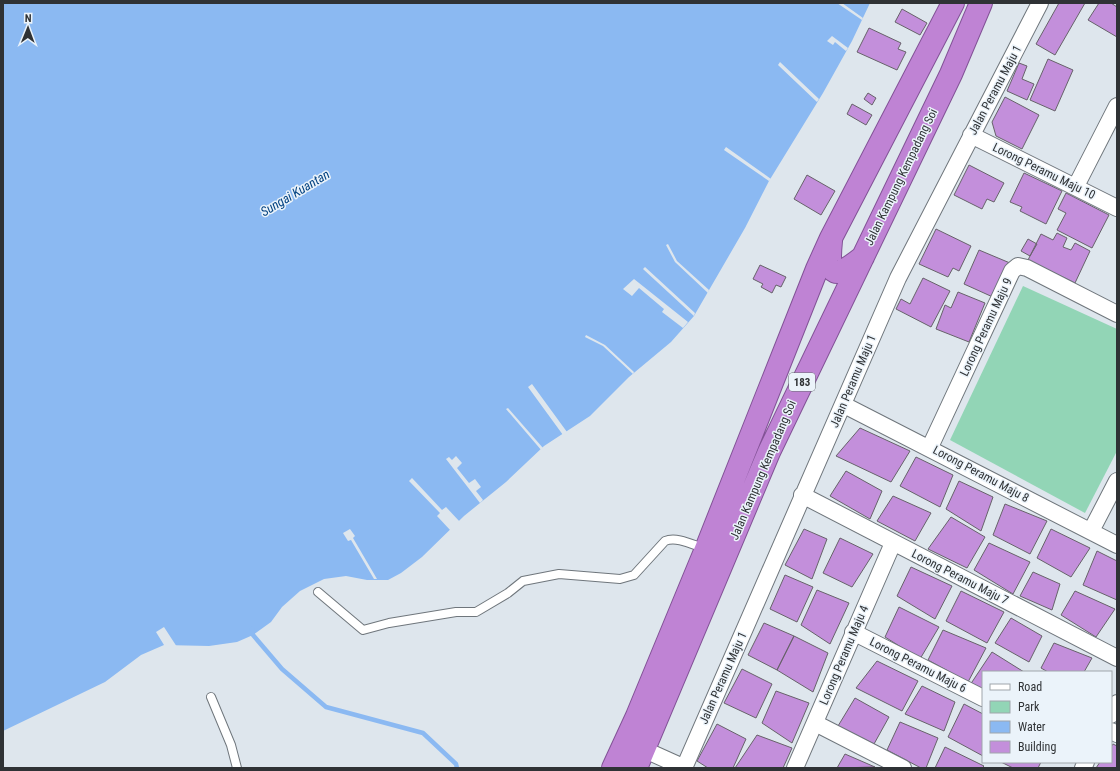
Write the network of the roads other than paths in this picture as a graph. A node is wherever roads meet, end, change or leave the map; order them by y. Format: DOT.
graph roads {
  1 [pos="953,3"];
  2 [pos="982,3"];
  3 [pos="1040,3"];
  4 [pos="1117,106"];
  5 [pos="971,135"];
  6 [pos="1076,186"];
  7 [pos="1117,208"];
  8 [pos="831,238"];
  9 [pos="864,256"];
  10 [pos="1117,314"];
  11 [pos="844,405"];
  12 [pos="930,447"];
  13 [pos="1117,481"];
  14 [pos="802,495"];
  15 [pos="1091,531"];
  16 [pos="893,543"];
  17 [pos="1117,545"];
  18 [pos="706,549"];
  19 [pos="318,592"];
  20 [pos="853,632"];
  21 [pos="1117,658"];
  22 [pos="982,697"];
  23 [pos="211,698"];
  24 [pos="1117,703"];
  25 [pos="1112,713"];
  26 [pos="815,723"];
  27 [pos="641,759"];
  28 [pos="237,768"];
  29 [pos="613,768"];
  30 [pos="684,768"];
  31 [pos="795,768"];
  32 [pos="903,768"];
  1 -- 8 [label="highway, Jalan Kampung Kempadang Soi / 183"];
  2 -- 9 [label="highway, Jalan Kampung Kempadang Soi / 183"];
  3 -- 5 [label="street, Jalan Peramu Maju 1"];
  4 -- 6 [label="street"];
  5 -- 6 [label="street, Lorong Peramu Maju 10"];
  5 -- 11 [label="street, Jalan Peramu Maju 1"];
  6 -- 7 [label="street, Lorong Peramu Maju 10"];
  8 -- 9 [label="highway"];
  8 -- 18 [label="highway, Jalan Kampung Kempadang Soi / 183"];
  9 -- 27 [label="highway, Jalan Kampung Kempadang Soi / 183"];
  10 -- 12 [label="street, Lorong Peramu Maju 9"];
  11 -- 12 [label="street, Lorong Peramu Maju 8"];
  11 -- 14 [label="street, Jalan Peramu Maju 1"];
  12 -- 15 [label="street, Lorong Peramu Maju 8"];
  13 -- 15 [label="street"];
  14 -- 16 [label="street, Lorong Peramu Maju 7"];
  14 -- 30 [label="street, Jalan Peramu Maju 1"];
  15 -- 17 [label="street, Lorong Peramu Maju 8"];
  16 -- 20 [label="street, Lorong Peramu Maju 4"];
  16 -- 21 [label="street, Lorong Peramu Maju 7"];
  18 -- 19 [label="lane"];
  18 -- 29 [label="highway, Jalan Kampung Kempadang Soi / 183"];
  20 -- 22 [label="street, Lorong Peramu Maju 6"];
  20 -- 26 [label="street, Lorong Peramu Maju 4"];
  23 -- 28 [label="lane"];
  24 -- 25 [label="street"];
  26 -- 31 [label="street, Lorong Peramu Maju 4"];
  26 -- 32 [label="street"];
  27 -- 30 [label="street"];
}
